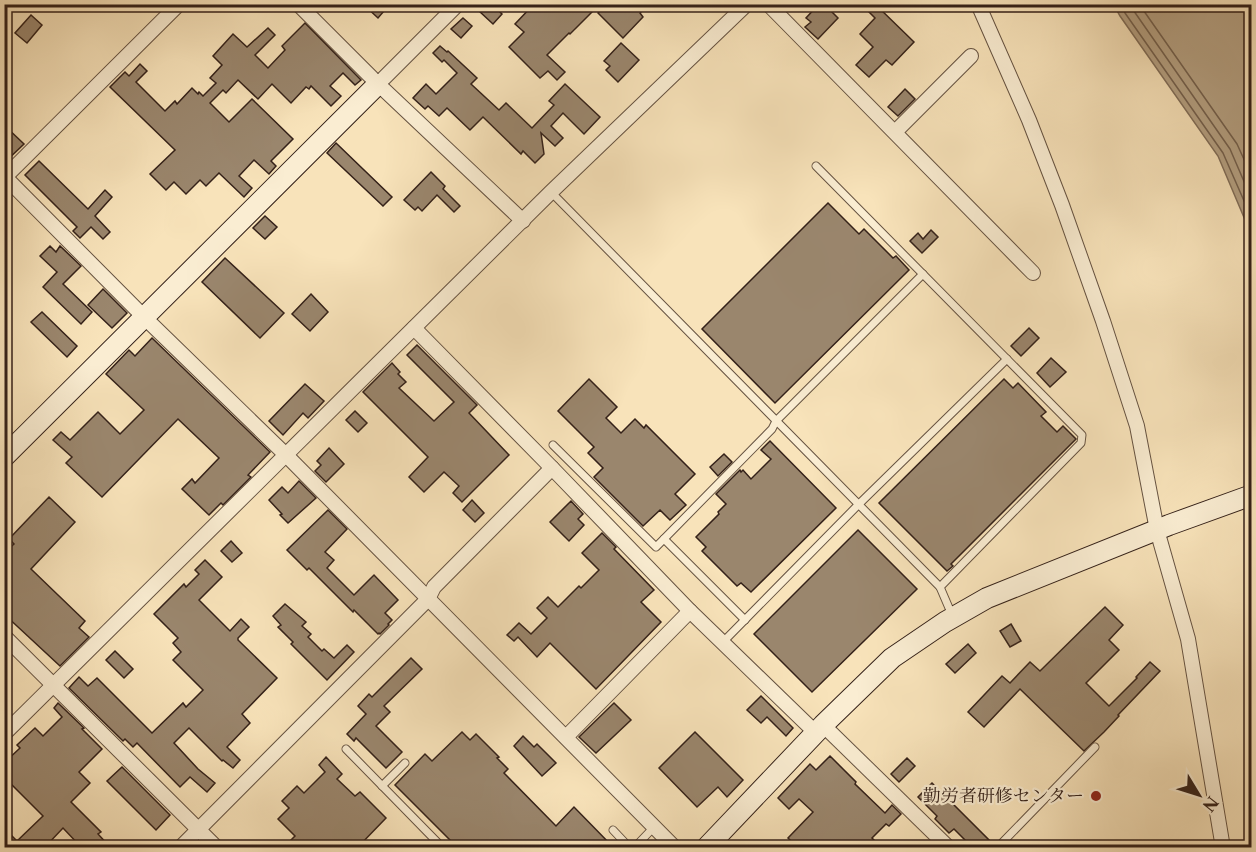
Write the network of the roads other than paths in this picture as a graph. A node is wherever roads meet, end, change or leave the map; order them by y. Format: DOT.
graph roads {
  1 [pos="179,4"];
  2 [pos="298,4"];
  3 [pos="458,4"];
  4 [pos="747,4"];
  5 [pos="768,4"];
  6 [pos="978,4"];
  7 [pos="971,56"];
  8 [pos="378,84"];
  9 [pos="895,132"];
  10 [pos="816,166"];
  11 [pos="5,177"];
  12 [pos="551,192"];
  13 [pos="523,221"];
  14 [pos="1033,273"];
  15 [pos="923,274"];
  16 [pos="144,317"];
  17 [pos="414,328"];
  18 [pos="1007,359"];
  19 [pos="776,421"];
  20 [pos="554,445"];
  21 [pos="286,455"];
  22 [pos="4,457"];
  23 [pos="552,468"];
  24 [pos="1251,495"];
  25 [pos="859,504"];
  26 [pos="1163,527"];
  27 [pos="664,539"];
  28 [pos="940,586"];
  29 [pos="428,599"];
  30 [pos="690,611"];
  31 [pos="953,617"];
  32 [pos="745,620"];
  33 [pos="4,636"];
  34 [pos="722,643"];
  35 [pos="53,684"];
  36 [pos="819,729"];
  37 [pos="4,734"];
  38 [pos="566,737"];
  39 [pos="1095,747"];
  40 [pos="346,749"];
  41 [pos="405,763"];
  42 [pos="382,786"];
  43 [pos="655,826"];
  44 [pos="199,829"];
  45 [pos="613,830"];
  46 [pos="180,848"];
  47 [pos="217,848"];
  48 [pos="443,848"];
  49 [pos="632,848"];
  50 [pos="675,848"];
  51 [pos="706,848"];
  52 [pos="949,848"];
  53 [pos="997,848"];
  54 [pos="1223,848"];
  1 -- 11 [label="street"];
  2 -- 8 [label="street"];
  3 -- 8 [label="street"];
  4 -- 12 [label="street"];
  5 -- 9 [label="street"];
  6 -- 26 [label="street"];
  7 -- 9 [label="street"];
  8 -- 13 [label="street"];
  8 -- 16 [label="street"];
  9 -- 14 [label="street"];
  10 -- 15 [label="lane"];
  11 -- 16 [label="street"];
  12 -- 13 [label="street"];
  12 -- 19 [label="lane"];
  13 -- 17 [label="street"];
  15 -- 18 [label="lane"];
  15 -- 19 [label="lane"];
  16 -- 21 [label="street"];
  16 -- 22 [label="street"];
  17 -- 21 [label="street"];
  17 -- 23 [label="street"];
  18 -- 25 [label="lane"];
  18 -- 28 [label="lane"];
  19 -- 25 [label="lane"];
  19 -- 27 [label="lane"];
  20 -- 27 [label="lane"];
  21 -- 29 [label="street"];
  21 -- 35 [label="street"];
  23 -- 29 [label="street"];
  23 -- 30 [label="street"];
  24 -- 26 [label="street"];
  25 -- 28 [label="lane"];
  25 -- 32 [label="lane"];
  26 -- 31 [label="street"];
  26 -- 54 [label="street"];
  27 -- 32 [label="lane"];
  28 -- 31 [label="lane"];
  29 -- 38 [label="street"];
  29 -- 44 [label="street"];
  30 -- 34 [label="street"];
  30 -- 38 [label="street"];
  31 -- 36 [label="street"];
  32 -- 34 [label="lane"];
  33 -- 35 [label="street"];
  34 -- 36 [label="street"];
  35 -- 37 [label="street"];
  35 -- 44 [label="street"];
  36 -- 51 [label="street"];
  36 -- 52 [label="street"];
  38 -- 43 [label="street"];
  39 -- 53 [label="lane"];
  40 -- 42 [label="lane"];
  41 -- 42 [label="lane"];
  42 -- 48 [label="lane"];
  43 -- 49 [label="lane"];
  43 -- 50 [label="street"];
  44 -- 46 [label="street"];
  44 -- 47 [label="street"];
  45 -- 49 [label="lane"];
}
